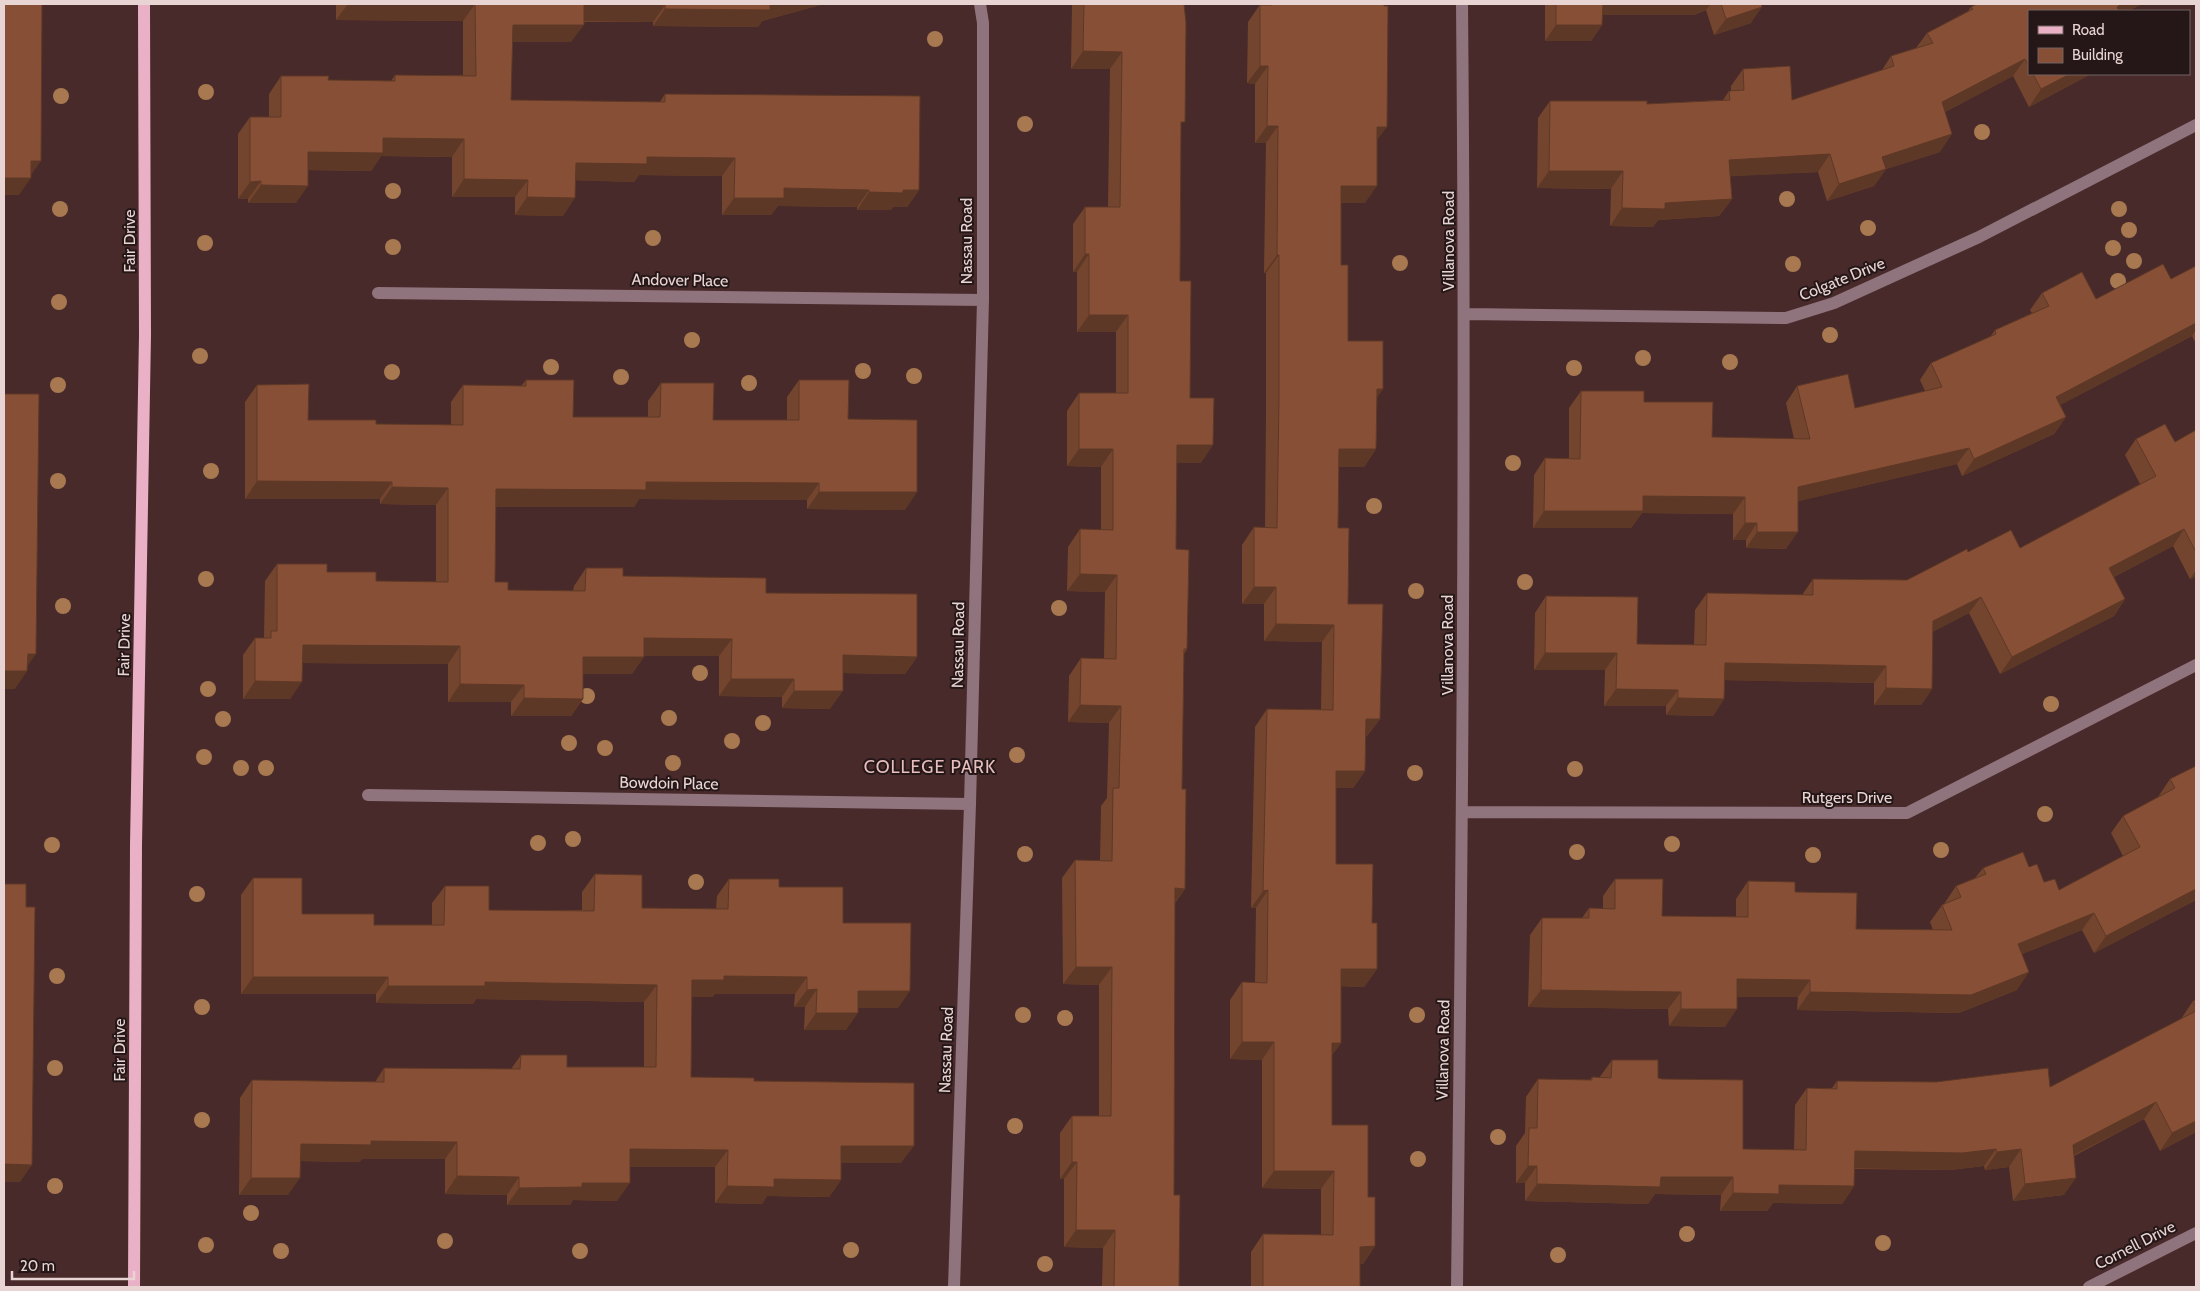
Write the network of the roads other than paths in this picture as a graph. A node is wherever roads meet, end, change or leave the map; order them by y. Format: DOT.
graph roads {
  1 [pos="144,4"];
  2 [pos="980,4"];
  3 [pos="1462,4"];
  4 [pos="2196,125"];
  5 [pos="378,293"];
  6 [pos="983,300"];
  7 [pos="1465,314"];
  8 [pos="2196,666"];
  9 [pos="368,794"];
  10 [pos="970,804"];
  11 [pos="1462,812"];
  12 [pos="2196,1233"];
  13 [pos="134,1287"];
  14 [pos="954,1287"];
  15 [pos="1457,1287"];
  16 [pos="2089,1287"];
  1 -- 13 [label="main road, Fair Drive"];
  2 -- 6 [label="street, Nassau Road"];
  3 -- 7 [label="street, Villanova Road"];
  4 -- 7 [label="street, Colgate Drive"];
  5 -- 6 [label="street, Andover Place"];
  6 -- 10 [label="street, Nassau Road"];
  7 -- 11 [label="street, Villanova Road"];
  8 -- 11 [label="street, Rutgers Drive"];
  9 -- 10 [label="street, Bowdoin Place"];
  10 -- 14 [label="street, Nassau Road"];
  11 -- 15 [label="street, Villanova Road"];
  12 -- 16 [label="street, Cornell Drive"];
}
